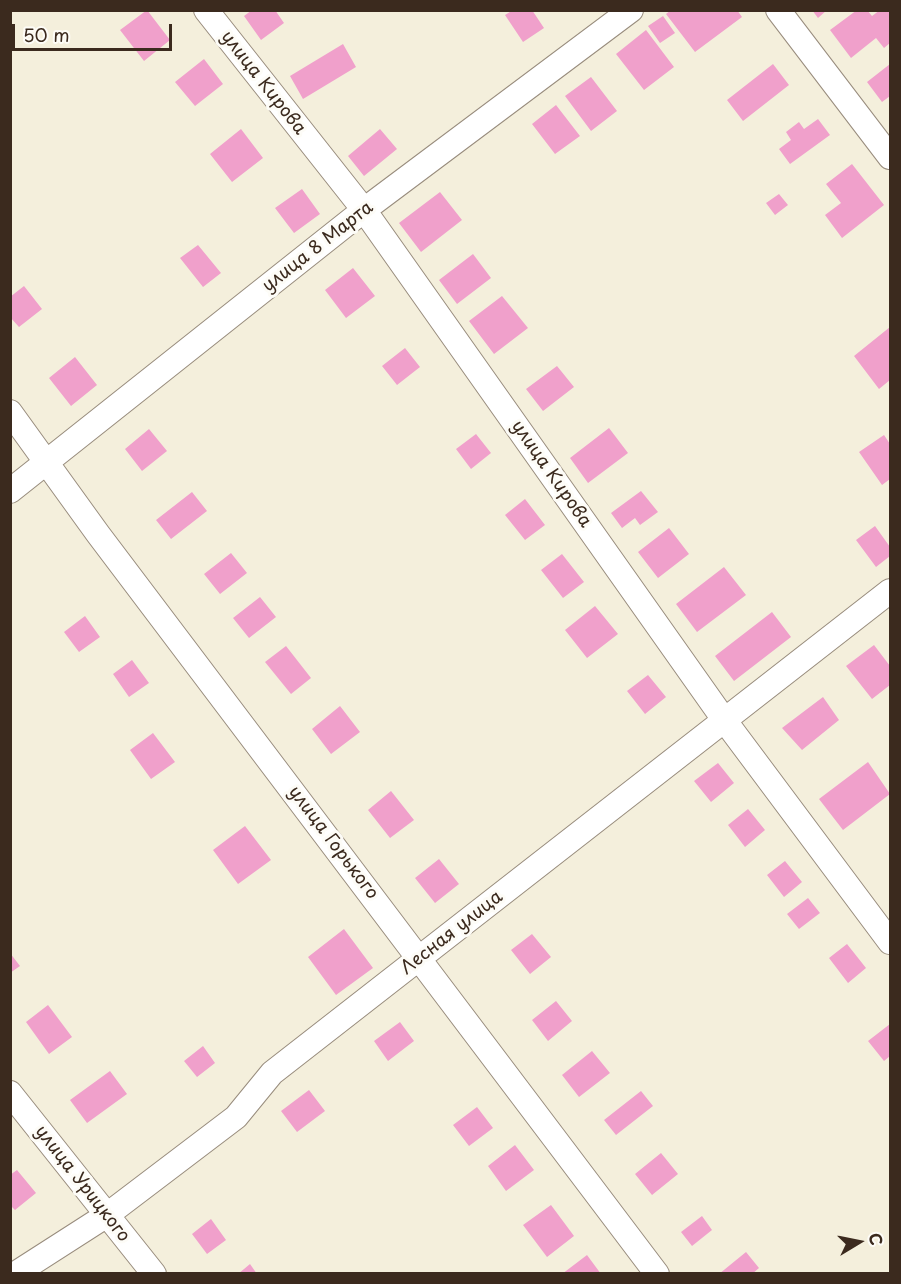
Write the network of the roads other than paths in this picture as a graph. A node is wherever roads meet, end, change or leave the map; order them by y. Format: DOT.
graph roads {
  1 [pos="206,10"];
  2 [pos="632,10"];
  3 [pos="778,10"];
  4 [pos="891,157"];
  5 [pos="364,210"];
  6 [pos="10,411"];
  7 [pos="48,461"];
  8 [pos="10,491"];
  9 [pos="891,591"];
  10 [pos="725,720"];
  11 [pos="891,942"];
  12 [pos="420,958"];
  13 [pos="10,1093"];
  14 [pos="106,1215"];
  15 [pos="15,1274"];
  16 [pos="154,1274"];
  17 [pos="657,1274"];
  1 -- 5 [label="street, улица Кирова"];
  2 -- 5 [label="street, улица 8 Марта"];
  3 -- 4 [label="street"];
  5 -- 7 [label="street, улица 8 Марта"];
  5 -- 10 [label="street, улица Кирова"];
  6 -- 7 [label="street, улица Горького"];
  7 -- 8 [label="street, улица 8 Марта"];
  7 -- 12 [label="street, улица Горького"];
  9 -- 10 [label="street, Лесная улица"];
  10 -- 11 [label="street, улица Кирова"];
  10 -- 12 [label="street, Лесная улица"];
  12 -- 14 [label="street, Лесная улица"];
  12 -- 17 [label="street, улица Горького"];
  13 -- 14 [label="street, улица Урицкого"];
  14 -- 15 [label="street, Лесная улица"];
  14 -- 16 [label="street, улица Урицкого"];
}
